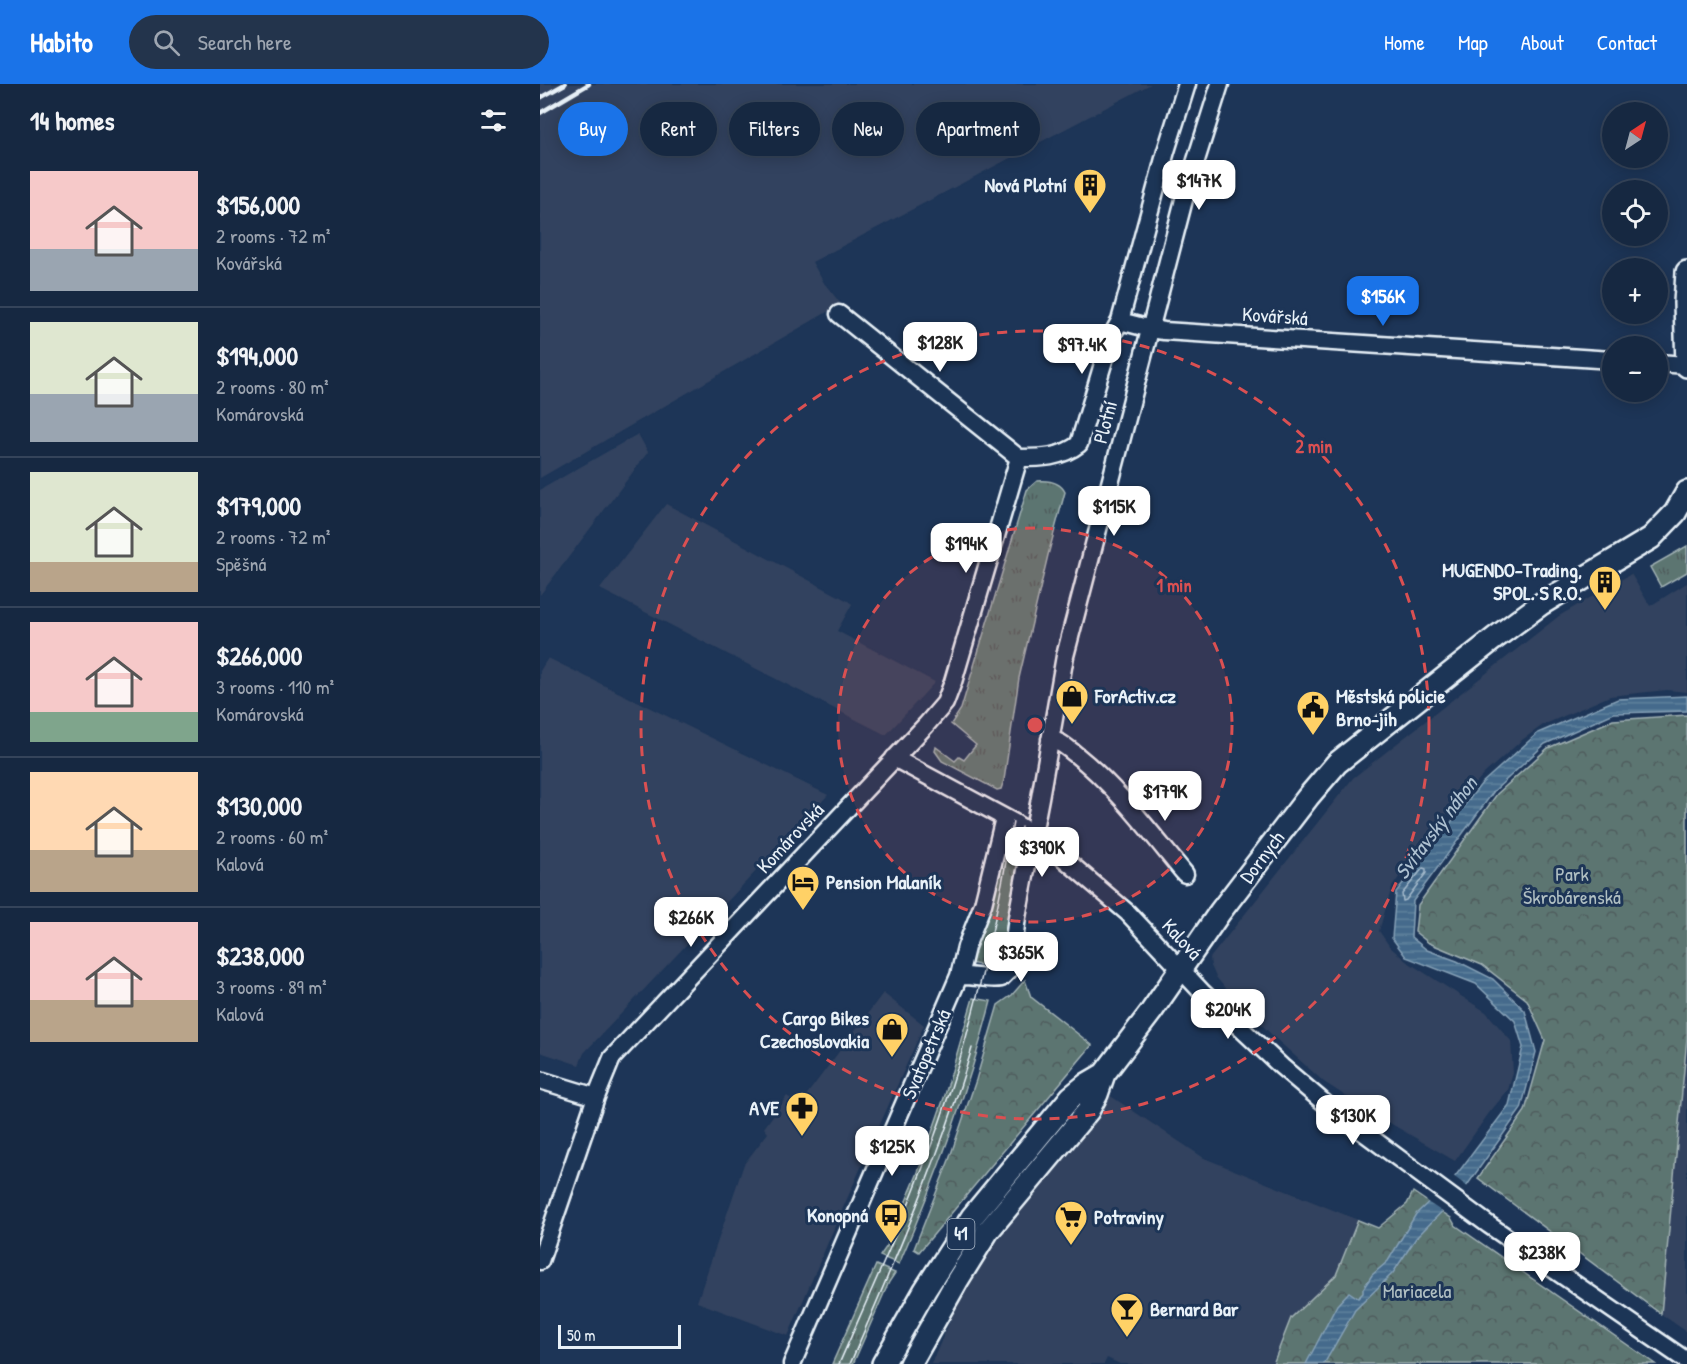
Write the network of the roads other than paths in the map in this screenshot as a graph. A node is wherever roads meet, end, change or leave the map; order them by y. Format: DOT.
graph roads {
  1 [pos="1187,84"];
  2 [pos="1220,84"];
  3 [pos="1687,272"];
  4 [pos="839,314"];
  5 [pos="1119,321"];
  6 [pos="1151,329"];
  7 [pos="1602,359"];
  8 [pos="1668,364"];
  9 [pos="1687,365"];
  10 [pos="1019,458"];
  11 [pos="1687,492"];
  12 [pos="1050,739"];
  13 [pos="894,758"];
  14 [pos="1004,818"];
  15 [pos="1032,834"];
  16 [pos="1185,874"];
  17 [pos="1181,968"];
  18 [pos="959,976"];
  19 [pos="1104,1074"];
  20 [pos="540,1080"];
  21 [pos="596,1097"];
  22 [pos="541,1258"];
  23 [pos="1687,1361"];
  24 [pos="792,1364"];
  25 [pos="883,1364"];
  26 [pos="910,1364"];
  1 -- 5 [label="street, Plotní"];
  2 -- 6 [label="street, Plotní"];
  3 -- 9 [label="main road"];
  4 -- 10 [label="street"];
  5 -- 6 [label="street, Kovářská"];
  5 -- 10 [label="street, Plotní"];
  6 -- 7 [label="street, Kovářská"];
  6 -- 12 [label="street, Plotní"];
  8 -- 9 [label="street"];
  10 -- 13 [label="street, Komárovská"];
  11 -- 17 [label="main road, Dornych / 41"];
  12 -- 15 [label="street"];
  12 -- 16 [label="street"];
  13 -- 14 [label="street, Kalová"];
  13 -- 21 [label="street, Komárovská"];
  14 -- 15 [label="street, Kalová"];
  14 -- 18 [label="street, Svatopetrská"];
  15 -- 17 [label="street, Kalová"];
  15 -- 18 [label="street"];
  17 -- 19 [label="main road, Dornych / 41"];
  17 -- 23 [label="street, Kalová"];
  18 -- 24 [label="street, Svatopetrská"];
  19 -- 25 [label="main road, 41"];
  19 -- 26 [label="main road, Dornych / 41"];
  20 -- 21 [label="street"];
  21 -- 22 [label="street, Komárovská"];
}
